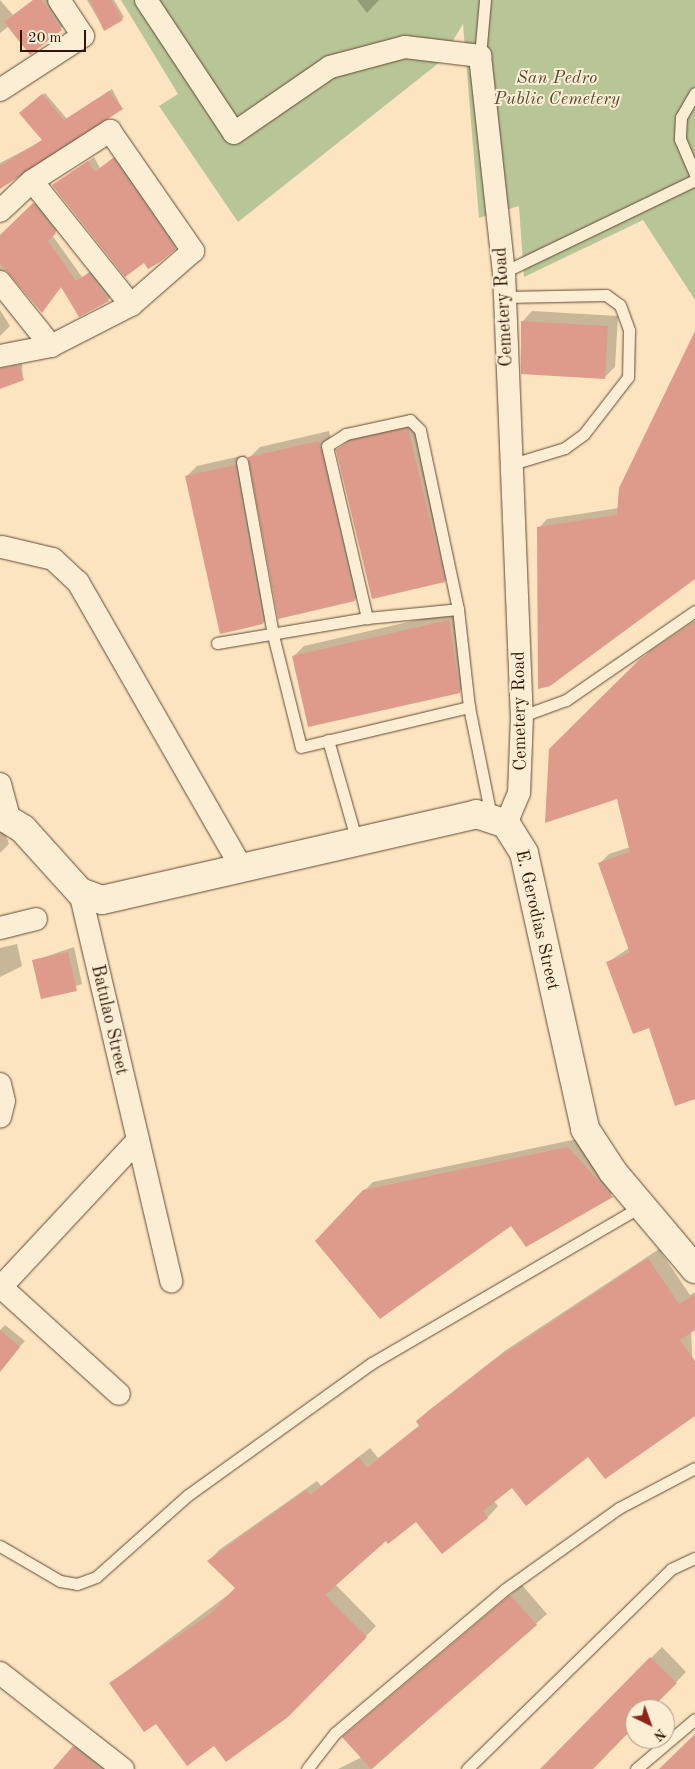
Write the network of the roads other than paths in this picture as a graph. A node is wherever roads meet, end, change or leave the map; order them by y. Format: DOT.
graph roads {
  1 [pos="59,0"];
  2 [pos="146,0"];
  3 [pos="486,0"];
  4 [pos="480,56"];
  5 [pos="0,90"];
  6 [pos="695,93"];
  7 [pos="695,175"];
  8 [pos="695,180"];
  9 [pos="32,181"];
  10 [pos="0,211"];
  11 [pos="504,272"];
  12 [pos="0,282"];
  13 [pos="505,297"];
  14 [pos="131,305"];
  15 [pos="51,346"];
  16 [pos="0,356"];
  17 [pos="242,462"];
  18 [pos="512,464"];
  19 [pos="2,547"];
  20 [pos="458,609"];
  21 [pos="695,611"];
  22 [pos="366,618"];
  23 [pos="273,635"];
  24 [pos="217,643"];
  25 [pos="469,707"];
  26 [pos="522,716"];
  27 [pos="328,740"];
  28 [pos="0,784"];
  29 [pos="4,816"];
  30 [pos="498,820"];
  31 [pos="357,842"];
  32 [pos="241,867"];
  33 [pos="80,892"];
  34 [pos="36,919"];
  35 [pos="0,928"];
  36 [pos="0,1084"];
  37 [pos="0,1117"];
  38 [pos="138,1140"];
  39 [pos="642,1206"];
  40 [pos="695,1269"];
  41 [pos="171,1281"];
  42 [pos="0,1288"];
  43 [pos="119,1394"];
  44 [pos="695,1468"];
  45 [pos="0,1546"];
  46 [pos="695,1558"];
  47 [pos="0,1673"];
  48 [pos="695,1719"];
  49 [pos="123,1769"];
  50 [pos="307,1769"];
  51 [pos="468,1769"];
  52 [pos="636,1769"];
  1 -- 5 [label="street"];
  2 -- 4 [label="street"];
  3 -- 4 [label="lane"];
  4 -- 11 [label="street, Cemetery Road"];
  6 -- 7 [label="lane"];
  8 -- 11 [label="lane"];
  9 -- 10 [label="street"];
  9 -- 14 [label="street"];
  9 -- 14 [label="street"];
  11 -- 13 [label="street, Cemetery Road"];
  12 -- 15 [label="street"];
  13 -- 18 [label="street, Cemetery Road"];
  13 -- 18 [label="lane"];
  14 -- 15 [label="street"];
  15 -- 16 [label="street"];
  17 -- 23 [label="lane"];
  18 -- 26 [label="street, Cemetery Road"];
  19 -- 32 [label="street"];
  20 -- 22 [label="lane"];
  20 -- 22 [label="lane"];
  20 -- 25 [label="lane"];
  21 -- 26 [label="lane"];
  22 -- 23 [label="lane"];
  23 -- 24 [label="lane"];
  23 -- 27 [label="lane"];
  25 -- 27 [label="lane"];
  25 -- 30 [label="lane"];
  26 -- 30 [label="street, Cemetery Road"];
  27 -- 31 [label="lane"];
  28 -- 29 [label="street"];
  29 -- 33 [label="street"];
  30 -- 31 [label="street"];
  30 -- 39 [label="street, E. Gerodias Street"];
  31 -- 32 [label="street"];
  32 -- 33 [label="street"];
  33 -- 38 [label="street, Batulao Street"];
  34 -- 35 [label="street"];
  36 -- 37 [label="street"];
  38 -- 41 [label="street, Batulao Street"];
  38 -- 42 [label="street"];
  39 -- 40 [label="street, E. Gerodias Street"];
  39 -- 45 [label="lane"];
  42 -- 43 [label="street"];
  44 -- 50 [label="lane"];
  46 -- 51 [label="lane"];
  47 -- 49 [label="street"];
  48 -- 52 [label="lane"];
}
